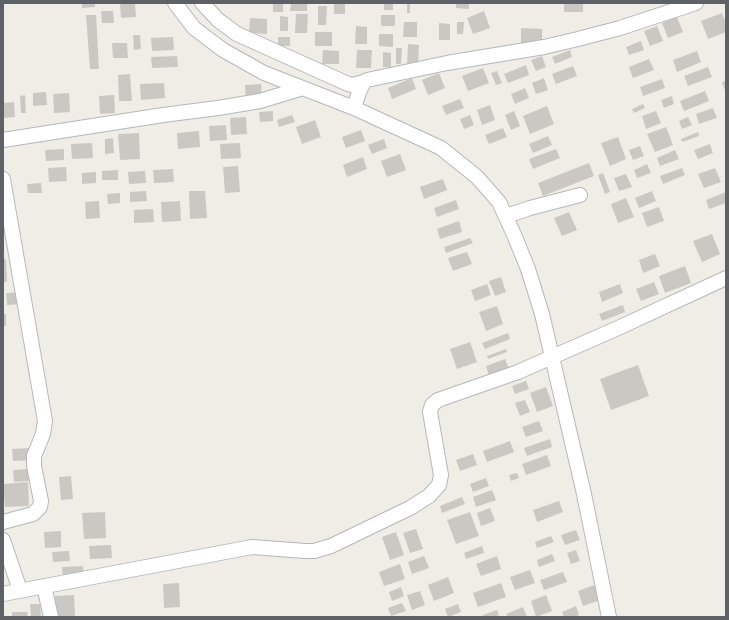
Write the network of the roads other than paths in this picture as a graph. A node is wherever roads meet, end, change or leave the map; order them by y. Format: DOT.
graph roads {
  1 [pos="175,3"];
  2 [pos="696,3"];
  3 [pos="202,4"];
  4 [pos="187,17"];
  5 [pos="362,87"];
  6 [pos="303,88"];
  7 [pos="354,107"];
  8 [pos="3,140"];
  9 [pos="3,179"];
  10 [pos="580,195"];
  11 [pos="508,215"];
  12 [pos="726,278"];
  13 [pos="555,355"];
  14 [pos="3,522"];
  15 [pos="3,540"];
  16 [pos="44,586"];
  17 [pos="20,590"];
  18 [pos="3,594"];
  19 [pos="51,617"];
  20 [pos="609,617"];
  1 -- 4 [label="street"];
  2 -- 5 [label="street"];
  3 -- 4 [label="street"];
  3 -- 5 [label="street"];
  4 -- 6 [label="street"];
  5 -- 7 [label="street"];
  6 -- 7 [label="street"];
  6 -- 8 [label="street"];
  7 -- 11 [label="street"];
  9 -- 14 [label="street"];
  10 -- 11 [label="street"];
  11 -- 13 [label="street"];
  12 -- 13 [label="street"];
  13 -- 16 [label="street"];
  13 -- 20 [label="street"];
  15 -- 17 [label="street"];
  16 -- 17 [label="street"];
  16 -- 19 [label="street"];
  17 -- 18 [label="street"];
}
